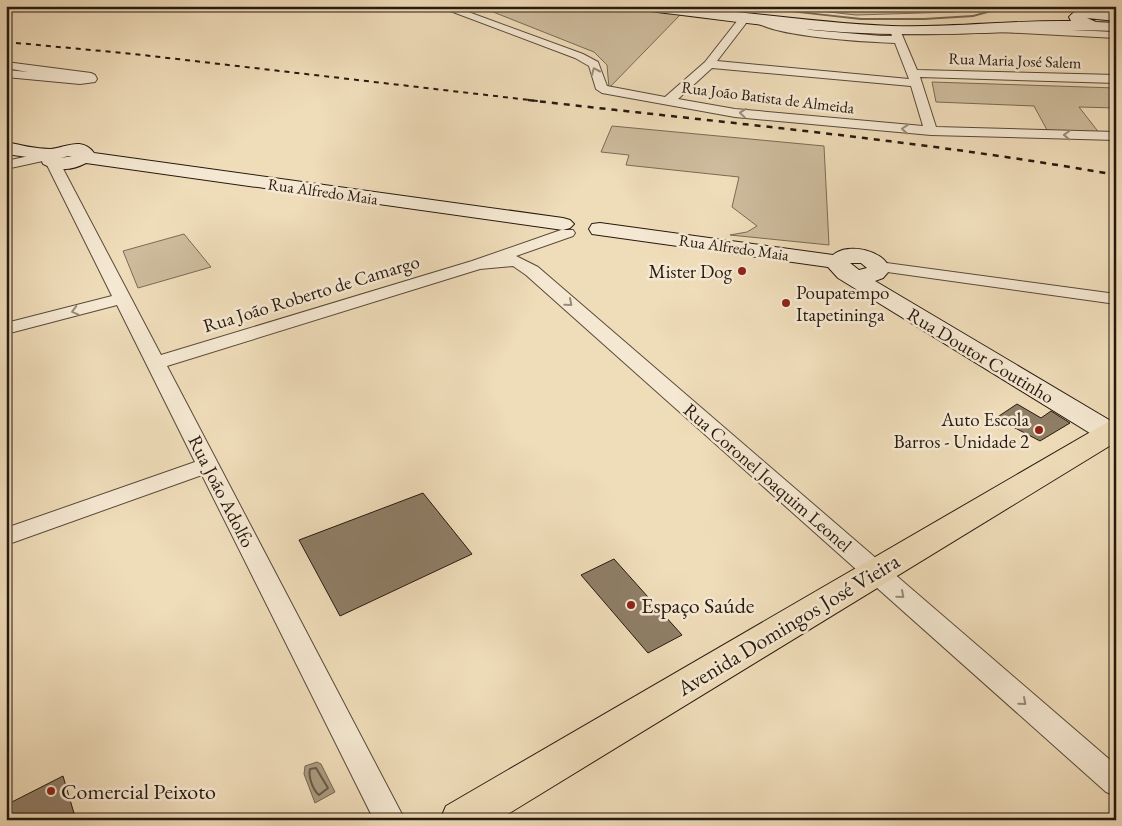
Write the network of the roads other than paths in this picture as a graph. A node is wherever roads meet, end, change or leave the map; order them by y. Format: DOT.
graph roads {
  1 [pos="445,6"];
  2 [pos="641,6"];
  3 [pos="1080,11"];
  4 [pos="752,19"];
  5 [pos="1106,22"];
  6 [pos="959,29"];
  7 [pos="1116,33"];
  8 [pos="897,35"];
  9 [pos="709,64"];
  10 [pos="6,65"];
  11 [pos="6,73"];
  12 [pos="913,78"];
  13 [pos="1116,79"];
  14 [pos="668,101"];
  15 [pos="931,131"];
  16 [pos="1116,136"];
  17 [pos="6,148"];
  18 [pos="53,158"];
  19 [pos="6,165"];
  20 [pos="579,224"];
  21 [pos="538,243"];
  22 [pos="478,264"];
  23 [pos="842,267"];
  24 [pos="879,267"];
  25 [pos="532,271"];
  26 [pos="122,298"];
  27 [pos="1116,298"];
  28 [pos="6,329"];
  29 [pos="156,363"];
  30 [pos="1113,433"];
  31 [pos="208,465"];
  32 [pos="6,537"];
  33 [pos="875,572"];
  34 [pos="1116,783"];
  35 [pos="390,820"];
  36 [pos="461,820"];
  14 -- 1 [label="street, Rua João Batista de Almeida, one-way"];
  2 -- 4 [label="main road"];
  3 -- 5 [label="main road"];
  3 -- 6 [label="main road"];
  4 -- 8 [label="main road"];
  4 -- 9 [label="street"];
  5 -- 6 [label="main road"];
  5 -- 7 [label="street"];
  6 -- 7 [label="street"];
  6 -- 8 [label="main road"];
  8 -- 12 [label="street"];
  9 -- 12 [label="street, Rua Maria José Salem"];
  9 -- 14 [label="street"];
  10 -- 11 [label="street"];
  12 -- 13 [label="street, Rua Maria José Salem"];
  12 -- 15 [label="street"];
  15 -- 14 [label="street, Rua João Batista de Almeida, one-way"];
  16 -- 15 [label="street, Rua João Batista de Almeida, one-way"];
  17 -- 18 [label="main road"];
  18 -- 19 [label="street"];
  18 -- 20 [label="main road, Rua Alfredo Maia"];
  18 -- 26 [label="street, Rua João Adolfo"];
  20 -- 21 [label="street"];
  20 -- 23 [label="main road, Rua Alfredo Maia"];
  21 -- 22 [label="street"];
  21 -- 25 [label="street"];
  22 -- 25 [label="street, Rua Coronel Joaquim Leonel"];
  22 -- 29 [label="street, Rua João Roberto de Camargo"];
  23 -- 24 [label="main road"];
  23 -- 30 [label="main road, Rua Doutor Coutinho"];
  24 -- 27 [label="street"];
  25 -- 33 [label="street, Rua Coronel Joaquim Leonel, one-way"];
  26 -- 28 [label="street, one-way"];
  26 -- 29 [label="street, Rua João Adolfo"];
  29 -- 31 [label="street, Rua João Adolfo"];
  30 -- 33 [label="main road, Avenida Domingos José Vieira"];
  31 -- 32 [label="street"];
  31 -- 35 [label="street, Rua João Adolfo"];
  33 -- 34 [label="street, Rua Coronel Joaquim Leonel, one-way"];
  33 -- 36 [label="main road, Avenida Domingos José Vieira"];
}
